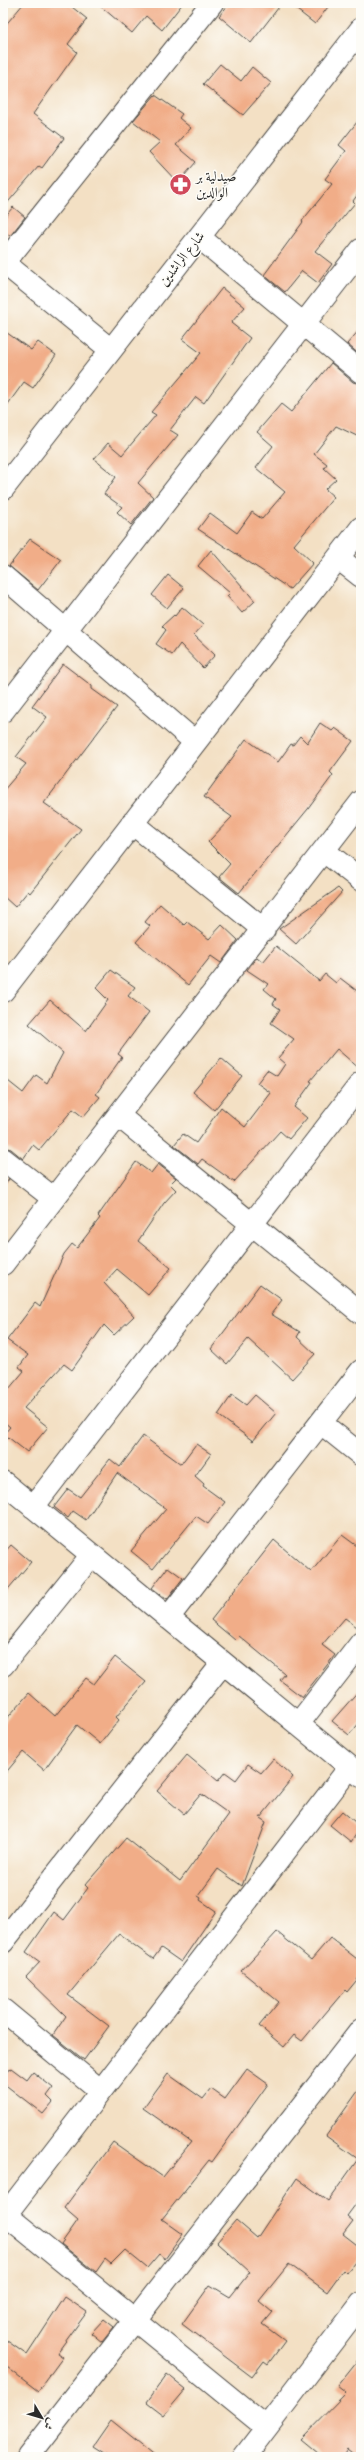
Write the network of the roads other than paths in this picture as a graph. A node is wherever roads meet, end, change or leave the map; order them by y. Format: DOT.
graph roads {
  1 [pos="212,3"];
  2 [pos="361,29"];
  3 [pos="199,237"];
  4 [pos="361,250"];
  5 [pos="3,262"];
  6 [pos="303,324"];
  7 [pos="111,350"];
  8 [pos="361,372"];
  9 [pos="3,489"];
  10 [pos="361,528"];
  11 [pos="338,558"];
  12 [pos="3,576"];
  13 [pos="361,576"];
  14 [pos="65,630"];
  15 [pos="3,710"];
  16 [pos="195,742"];
  17 [pos="361,802"];
  18 [pos="132,823"];
  19 [pos="324,851"];
  20 [pos="361,880"];
  21 [pos="264,930"];
  22 [pos="3,991"];
  23 [pos="361,1083"];
  24 [pos="119,1116"];
  25 [pos="3,1159"];
  26 [pos="53,1198"];
  27 [pos="253,1225"];
  28 [pos="3,1264"];
  29 [pos="361,1313"];
  30 [pos="361,1371"];
  31 [pos="321,1423"];
  32 [pos="361,1455"];
  33 [pos="3,1482"];
  34 [pos="34,1507"];
  35 [pos="91,1556"];
  36 [pos="168,1618"];
  37 [pos="361,1643"];
  38 [pos="223,1663"];
  39 [pos="3,1665"];
  40 [pos="298,1723"];
  41 [pos="356,1772"];
  42 [pos="3,1942"];
  43 [pos="3,2010"];
  44 [pos="361,2030"];
  45 [pos="100,2090"];
  46 [pos="4,2216"];
  47 [pos="360,2309"];
  48 [pos="134,2322"];
  49 [pos="266,2427"];
  50 [pos="28,2457"];
  51 [pos="244,2457"];
  1 -- 5 [label="street"];
  2 -- 3 [label="street, شارع الراشدين"];
  3 -- 6 [label="street"];
  3 -- 7 [label="street, شارع الراشدين"];
  4 -- 6 [label="street"];
  5 -- 7 [label="street"];
  6 -- 8 [label="street"];
  6 -- 14 [label="street"];
  7 -- 9 [label="street, شارع الراشدين"];
  10 -- 11 [label="street"];
  11 -- 13 [label="street"];
  11 -- 16 [label="street"];
  12 -- 14 [label="street"];
  14 -- 15 [label="street"];
  14 -- 16 [label="street"];
  16 -- 18 [label="street"];
  17 -- 19 [label="street"];
  18 -- 21 [label="street"];
  18 -- 22 [label="street"];
  19 -- 20 [label="street"];
  19 -- 21 [label="street"];
  21 -- 24 [label="street"];
  23 -- 27 [label="street"];
  24 -- 26 [label="street"];
  24 -- 27 [label="street"];
  25 -- 26 [label="street"];
  26 -- 28 [label="street"];
  27 -- 29 [label="street"];
  27 -- 34 [label="street"];
  30 -- 31 [label="street"];
  31 -- 32 [label="street"];
  31 -- 36 [label="street"];
  33 -- 34 [label="street"];
  34 -- 35 [label="street"];
  35 -- 36 [label="street"];
  35 -- 39 [label="street"];
  36 -- 38 [label="street"];
  37 -- 40 [label="street"];
  38 -- 40 [label="street"];
  38 -- 42 [label="street"];
  40 -- 41 [label="street"];
  41 -- 45 [label="street"];
  43 -- 45 [label="street"];
  44 -- 48 [label="street"];
  45 -- 46 [label="street"];
  46 -- 48 [label="street"];
  47 -- 49 [label="street"];
  48 -- 49 [label="street"];
  48 -- 50 [label="street"];
  49 -- 51 [label="street"];
}
